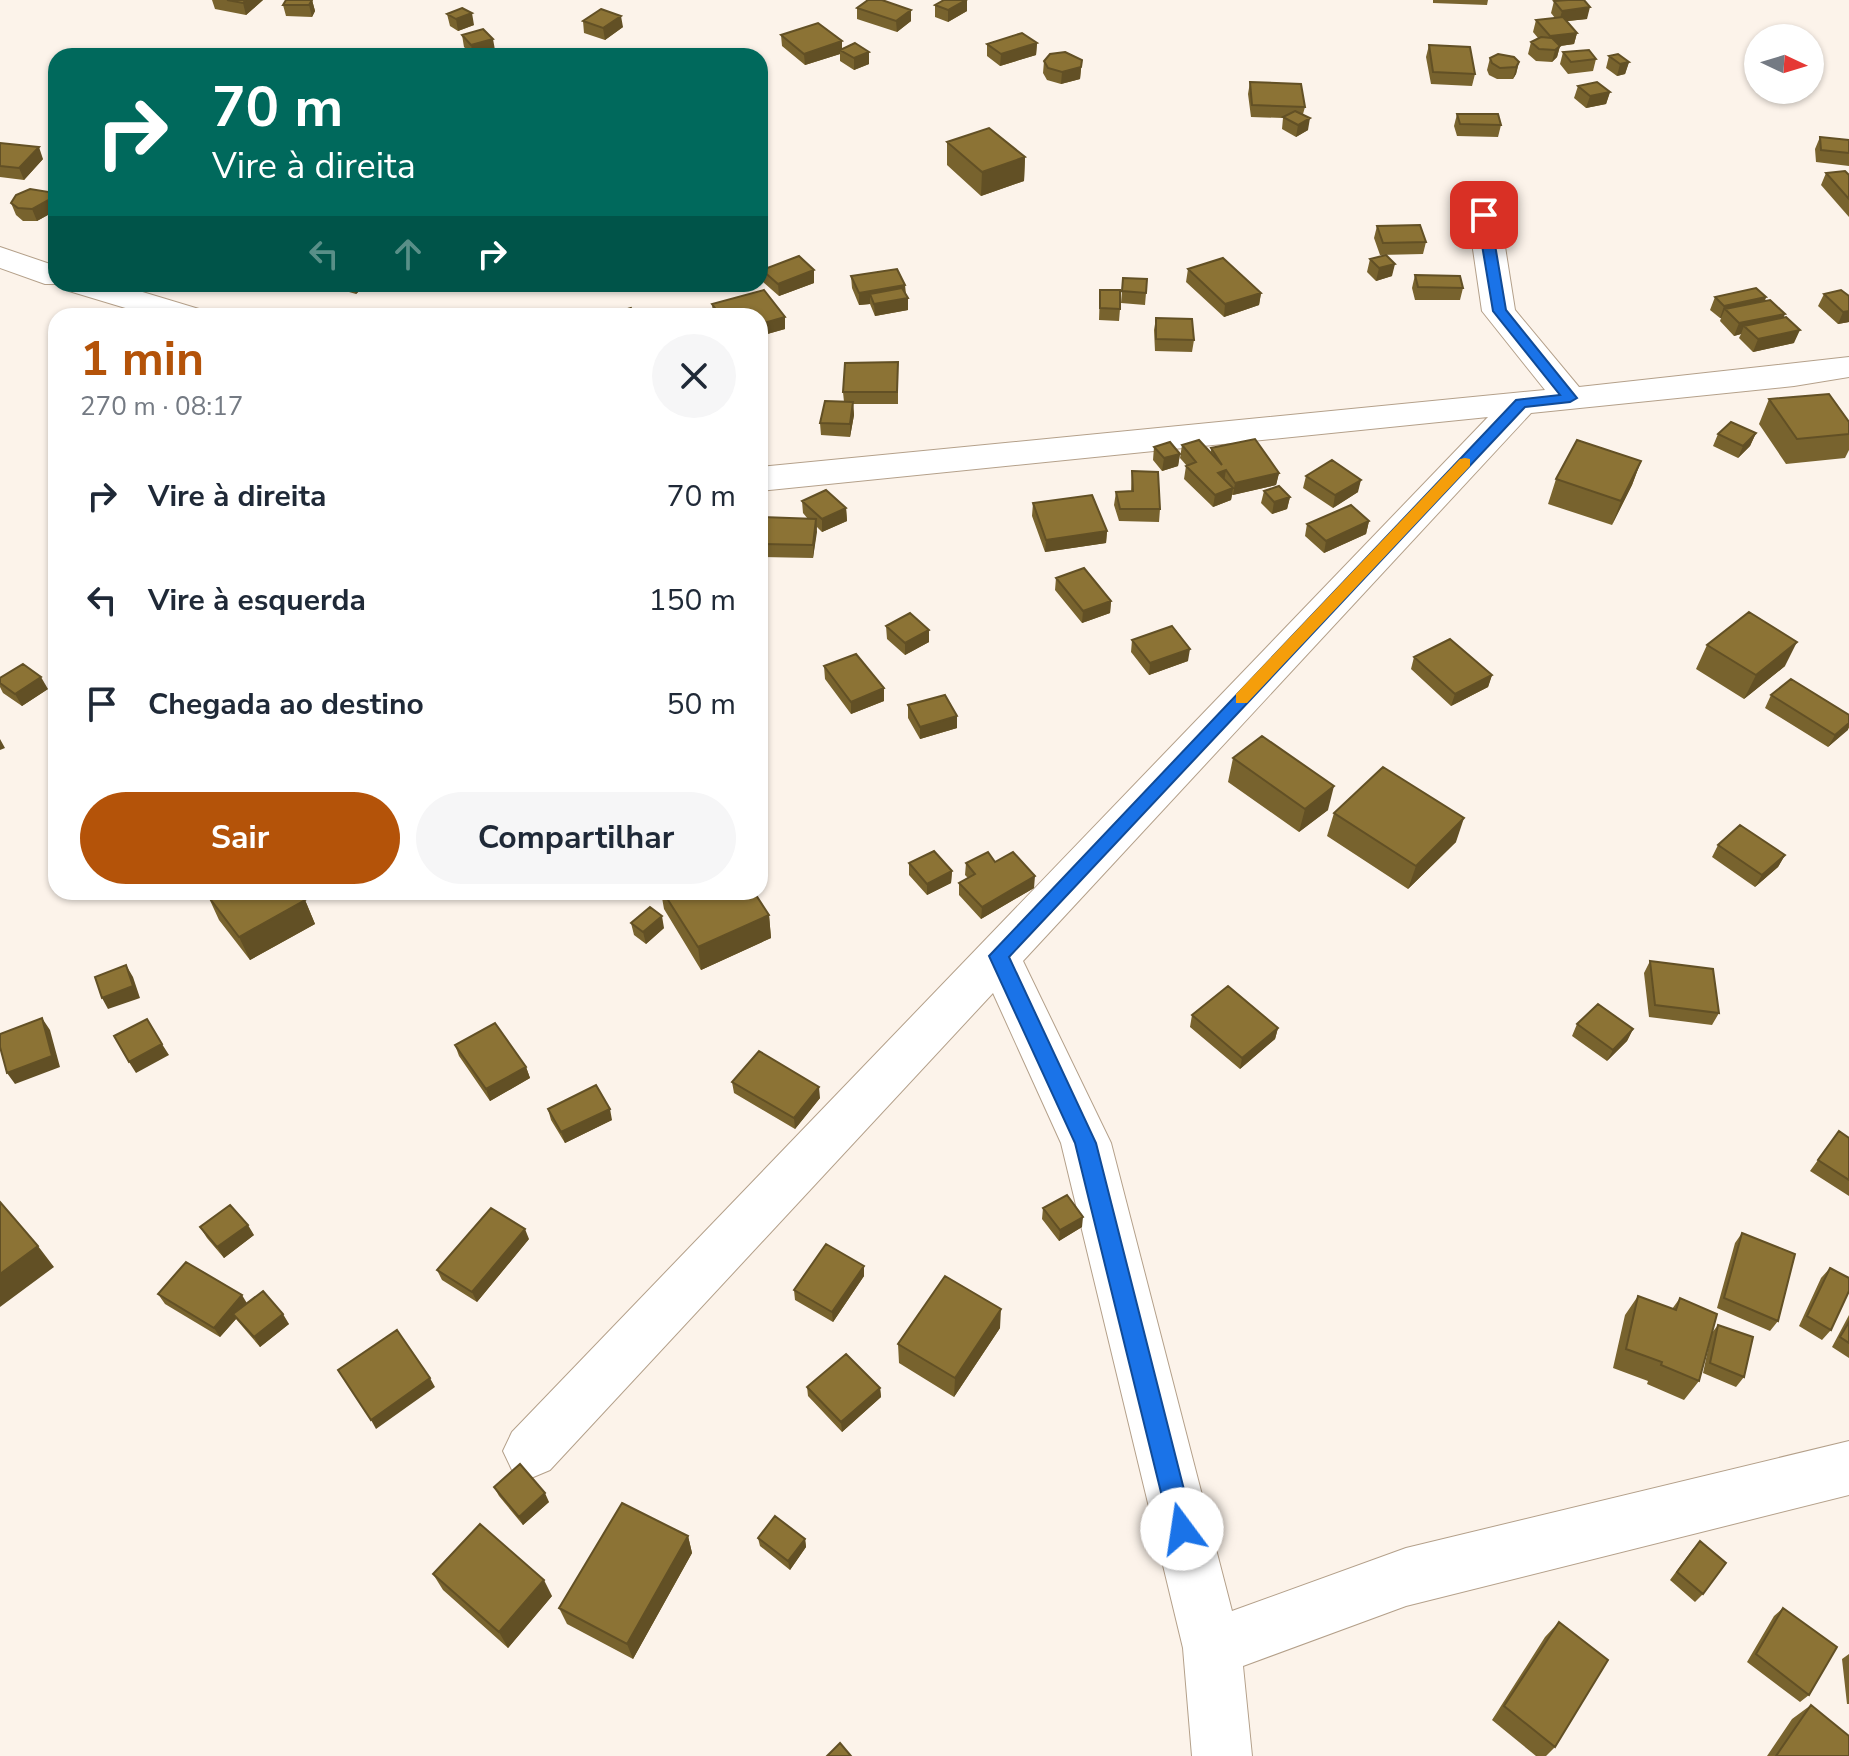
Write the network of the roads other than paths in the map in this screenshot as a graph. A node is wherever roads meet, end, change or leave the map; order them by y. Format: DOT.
graph roads {
  1 [pos="1484,215"];
  2 [pos="0,257"];
  3 [pos="48,274"];
  4 [pos="108,292"];
  5 [pos="160,308"];
  6 [pos="1849,367"];
  7 [pos="1570,398"];
  8 [pos="1521,403"];
  9 [pos="768,478"];
  10 [pos="998,956"];
  11 [pos="531,1451"];
  12 [pos="1849,1468"];
  13 [pos="1212,1648"];
  14 [pos="1222,1756"];
  1 -- 7 [label="street"];
  2 -- 3 [label="street"];
  4 -- 5 [label="street"];
  6 -- 7 [label="street"];
  7 -- 8 [label="street"];
  8 -- 9 [label="street"];
  8 -- 10 [label="street"];
  10 -- 11 [label="street"];
  10 -- 13 [label="street"];
  12 -- 13 [label="street"];
  13 -- 14 [label="street"];
}
